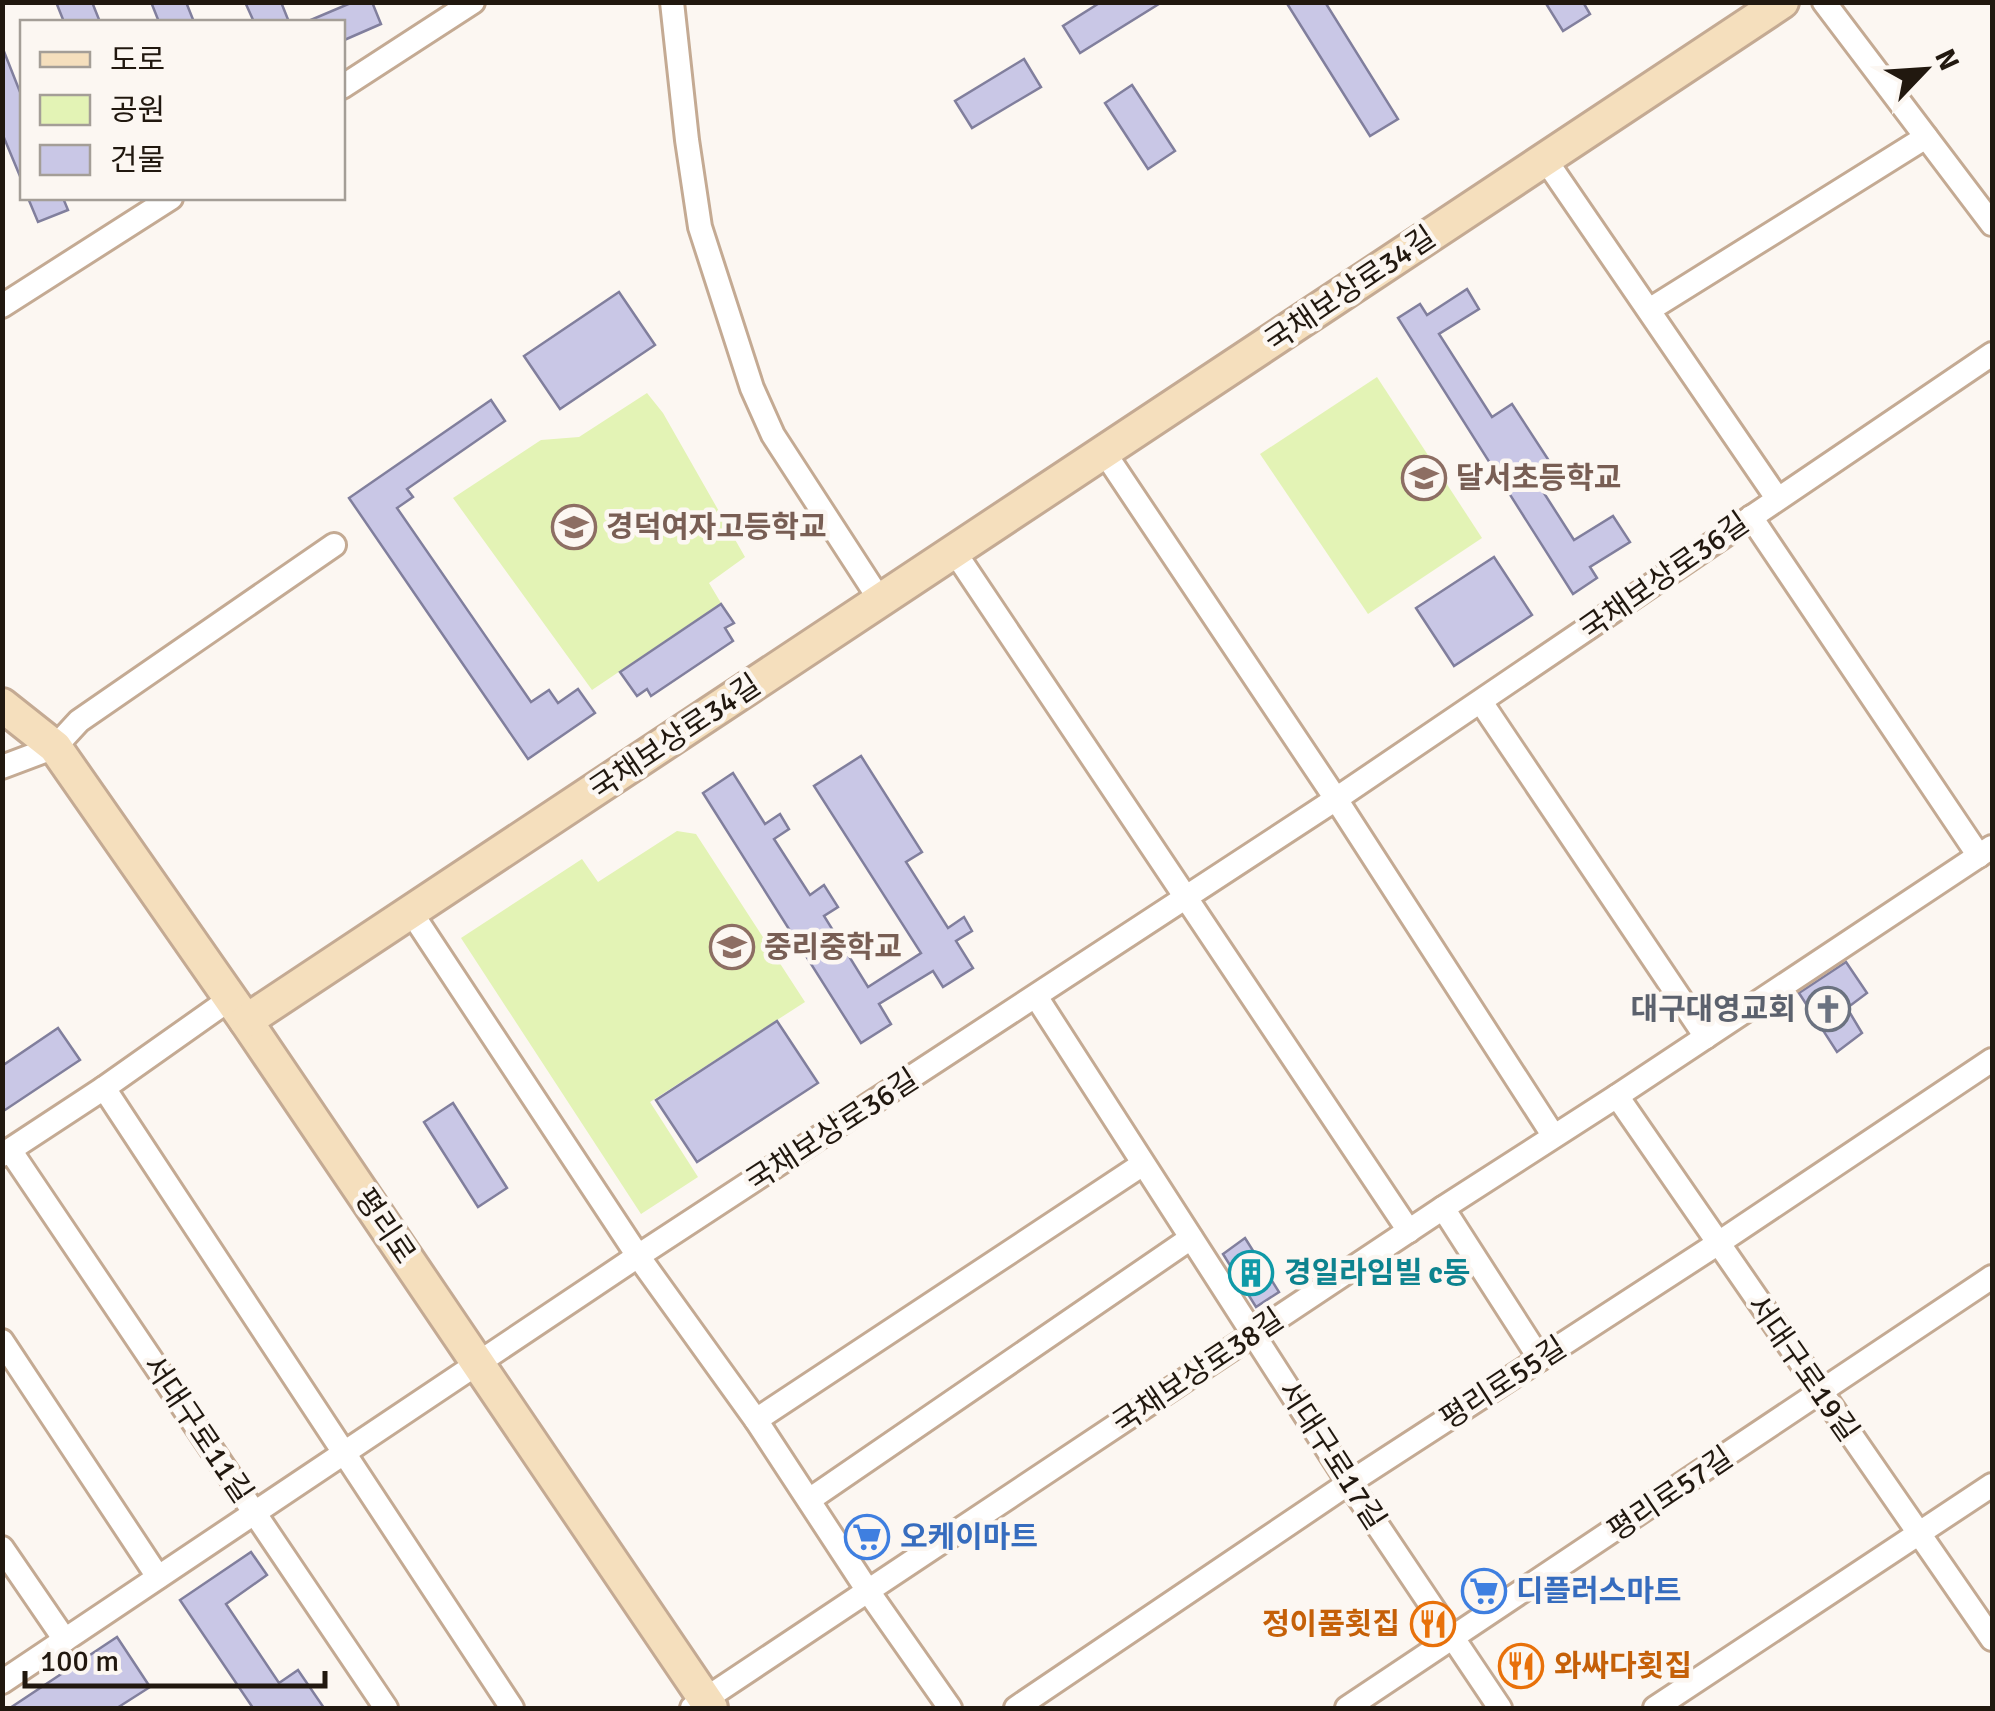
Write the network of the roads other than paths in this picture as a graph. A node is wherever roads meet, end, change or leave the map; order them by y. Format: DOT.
graph roads {
  1 [pos="472,2"];
  2 [pos="672,2"];
  3 [pos="1782,2"];
  4 [pos="1824,2"];
  5 [pos="345,85"];
  6 [pos="1926,136"];
  7 [pos="1546,159"];
  8 [pos="168,200"];
  9 [pos="1992,224"];
  10 [pos="2,306"];
  11 [pos="1650,310"];
  12 [pos="1992,354"];
  13 [pos="1104,452"];
  14 [pos="1777,498"];
  15 [pos="1751,517"];
  16 [pos="334,544"];
  17 [pos="954,551"];
  18 [pos="880,600"];
  19 [pos="1481,702"];
  20 [pos="2,705"];
  21 [pos="55,747"];
  22 [pos="2,767"];
  23 [pos="1336,800"];
  24 [pos="1986,851"];
  25 [pos="1187,898"];
  26 [pos="411,912"];
  27 [pos="1037,998"];
  28 [pos="238,1010"];
  29 [pos="1706,1037"];
  30 [pos="1992,1060"];
  31 [pos="104,1088"];
  32 [pos="1617,1096"];
  33 [pos="1554,1135"];
  34 [pos="6,1152"];
  35 [pos="1144,1164"];
  36 [pos="1442,1208"];
  37 [pos="1409,1232"];
  38 [pos="1190,1238"];
  39 [pos="1718,1244"];
  40 [pos="638,1256"];
  41 [pos="1992,1277"];
  42 [pos="1253,1334"];
  43 [pos="2,1341"];
  44 [pos="1540,1359"];
  45 [pos="478,1364"];
  46 [pos="1820,1393"];
  47 [pos="756,1420"];
  48 [pos="344,1453"];
  49 [pos="1349,1483"];
  50 [pos="1992,1486"];
  51 [pos="809,1500"];
  52 [pos="255,1513"];
  53 [pos="1920,1534"];
  54 [pos="2,1548"];
  55 [pos="158,1578"];
  56 [pos="868,1591"];
  57 [pos="1453,1638"];
  58 [pos="1992,1639"];
  59 [pos="65,1640"];
  60 [pos="2,1682"];
  61 [pos="703,1706"];
  62 [pos="386,1708"];
  63 [pos="512,1708"];
  64 [pos="950,1708"];
  65 [pos="1016,1708"];
  66 [pos="1346,1708"];
  67 [pos="1500,1708"];
  68 [pos="1655,1708"];
  1 -- 5 [label="street"];
  2 -- 18 [label="street"];
  3 -- 7 [label="main road, 국채보상로34길"];
  4 -- 6 [label="street"];
  6 -- 9 [label="street"];
  6 -- 11 [label="street"];
  7 -- 11 [label="street"];
  7 -- 13 [label="main road, 국채보상로34길"];
  8 -- 10 [label="street"];
  11 -- 14 [label="street"];
  12 -- 14 [label="street, 국채보상로36길"];
  13 -- 17 [label="main road, 국채보상로34길"];
  13 -- 23 [label="street"];
  14 -- 15 [label="street, 국채보상로36길"];
  15 -- 19 [label="street, 국채보상로36길"];
  15 -- 24 [label="street"];
  16 -- 21 [label="street"];
  17 -- 18 [label="main road, 국채보상로34길"];
  17 -- 25 [label="street"];
  18 -- 26 [label="main road, 국채보상로34길"];
  19 -- 23 [label="street, 국채보상로36길"];
  19 -- 29 [label="street"];
  20 -- 21 [label="main road, 평리로"];
  21 -- 22 [label="street"];
  21 -- 28 [label="main road, 평리로"];
  23 -- 25 [label="street, 국채보상로36길"];
  23 -- 33 [label="street"];
  24 -- 29 [label="street, 국채보상로38길"];
  25 -- 27 [label="street, 국채보상로36길"];
  25 -- 37 [label="street"];
  26 -- 28 [label="main road, 국채보상로34길"];
  26 -- 40 [label="street"];
  27 -- 35 [label="street, 서대구로17길"];
  27 -- 40 [label="street, 국채보상로36길"];
  28 -- 31 [label="street"];
  28 -- 45 [label="main road, 평리로"];
  29 -- 32 [label="street, 국채보상로38길"];
  30 -- 39 [label="street, 평리로55길"];
  31 -- 34 [label="street"];
  31 -- 48 [label="street"];
  32 -- 33 [label="street, 국채보상로38길"];
  32 -- 39 [label="street, 서대구로19길"];
  33 -- 36 [label="street, 국채보상로38길"];
  34 -- 52 [label="street, 서대구로11길"];
  35 -- 38 [label="street, 서대구로17길"];
  35 -- 47 [label="street"];
  36 -- 37 [label="street, 국채보상로38길"];
  36 -- 44 [label="street"];
  37 -- 42 [label="street, 국채보상로38길"];
  38 -- 42 [label="street, 서대구로17길"];
  38 -- 51 [label="street"];
  39 -- 44 [label="street, 평리로55길"];
  39 -- 46 [label="street, 서대구로19길"];
  40 -- 45 [label="street, 국채보상로36길"];
  40 -- 47 [label="street"];
  41 -- 46 [label="street, 평리로57길"];
  42 -- 49 [label="street, 서대구로17길"];
  42 -- 56 [label="street, 국채보상로38길"];
  43 -- 55 [label="street"];
  44 -- 49 [label="street, 평리로55길"];
  45 -- 48 [label="street, 국채보상로36길"];
  45 -- 61 [label="main road, 평리로"];
  46 -- 53 [label="street, 서대구로19길"];
  46 -- 57 [label="street, 평리로57길"];
  47 -- 51 [label="street"];
  48 -- 52 [label="street, 국채보상로36길"];
  48 -- 63 [label="street"];
  49 -- 57 [label="street, 서대구로17길"];
  49 -- 65 [label="street, 평리로55길"];
  50 -- 53 [label="street"];
  51 -- 56 [label="street"];
  52 -- 55 [label="street, 국채보상로36길"];
  52 -- 62 [label="street, 서대구로11길"];
  53 -- 58 [label="street, 서대구로19길"];
  53 -- 68 [label="street"];
  54 -- 59 [label="street"];
  55 -- 59 [label="street, 국채보상로36길"];
  56 -- 61 [label="street, 국채보상로38길"];
  56 -- 64 [label="street"];
  57 -- 66 [label="street, 평리로57길"];
  57 -- 67 [label="street, 서대구로17길"];
  59 -- 60 [label="street, 국채보상로36길"];
}
